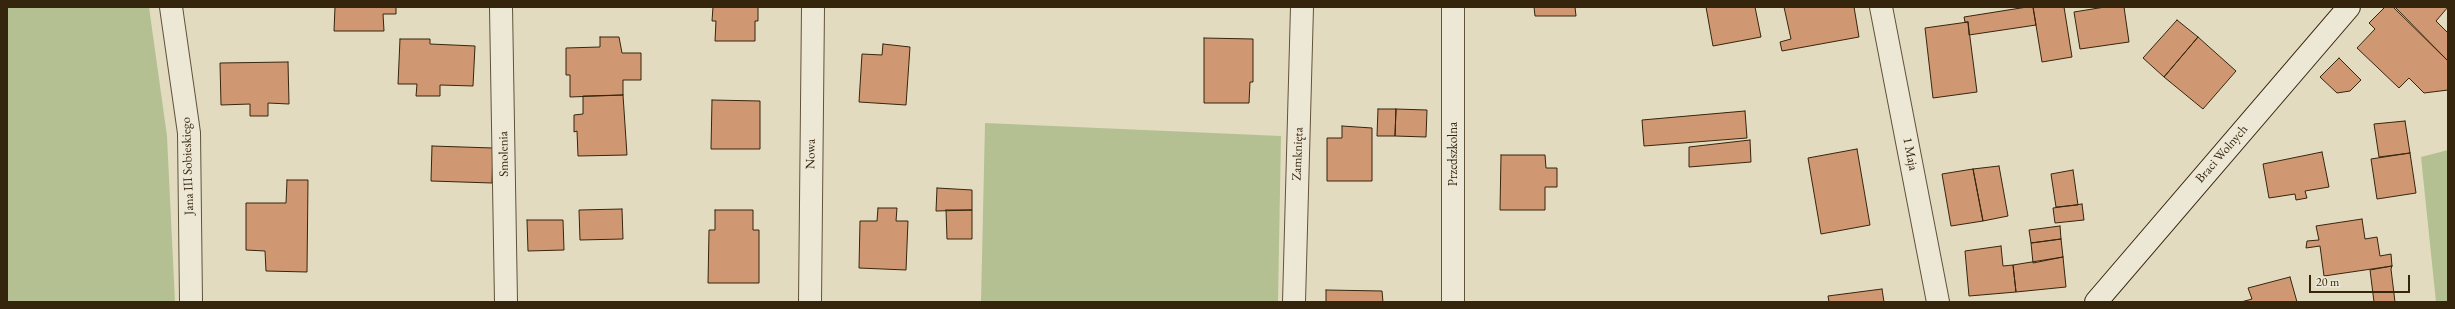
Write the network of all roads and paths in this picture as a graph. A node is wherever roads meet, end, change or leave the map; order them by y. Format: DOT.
graph roads {
  1 [pos="171,7"];
  2 [pos="501,7"];
  3 [pos="813,7"];
  4 [pos="1302,7"];
  5 [pos="1454,7"];
  6 [pos="1881,7"];
  7 [pos="2349,7"];
  8 [pos="191,302"];
  9 [pos="506,302"];
  10 [pos="810,302"];
  11 [pos="1294,302"];
  12 [pos="1453,302"];
  13 [pos="1938,302"];
  14 [pos="2096,302"];
  1 -- 8 [label="street, Jana III Sobieskiego"];
  2 -- 9 [label="street, Smolenia"];
  3 -- 10 [label="street, Nowa"];
  4 -- 11 [label="street, Zamknięta"];
  5 -- 12 [label="street, Przedszkolna"];
  6 -- 13 [label="street, 1 Maja"];
  7 -- 14 [label="street, Braci Wolnych"];
}
